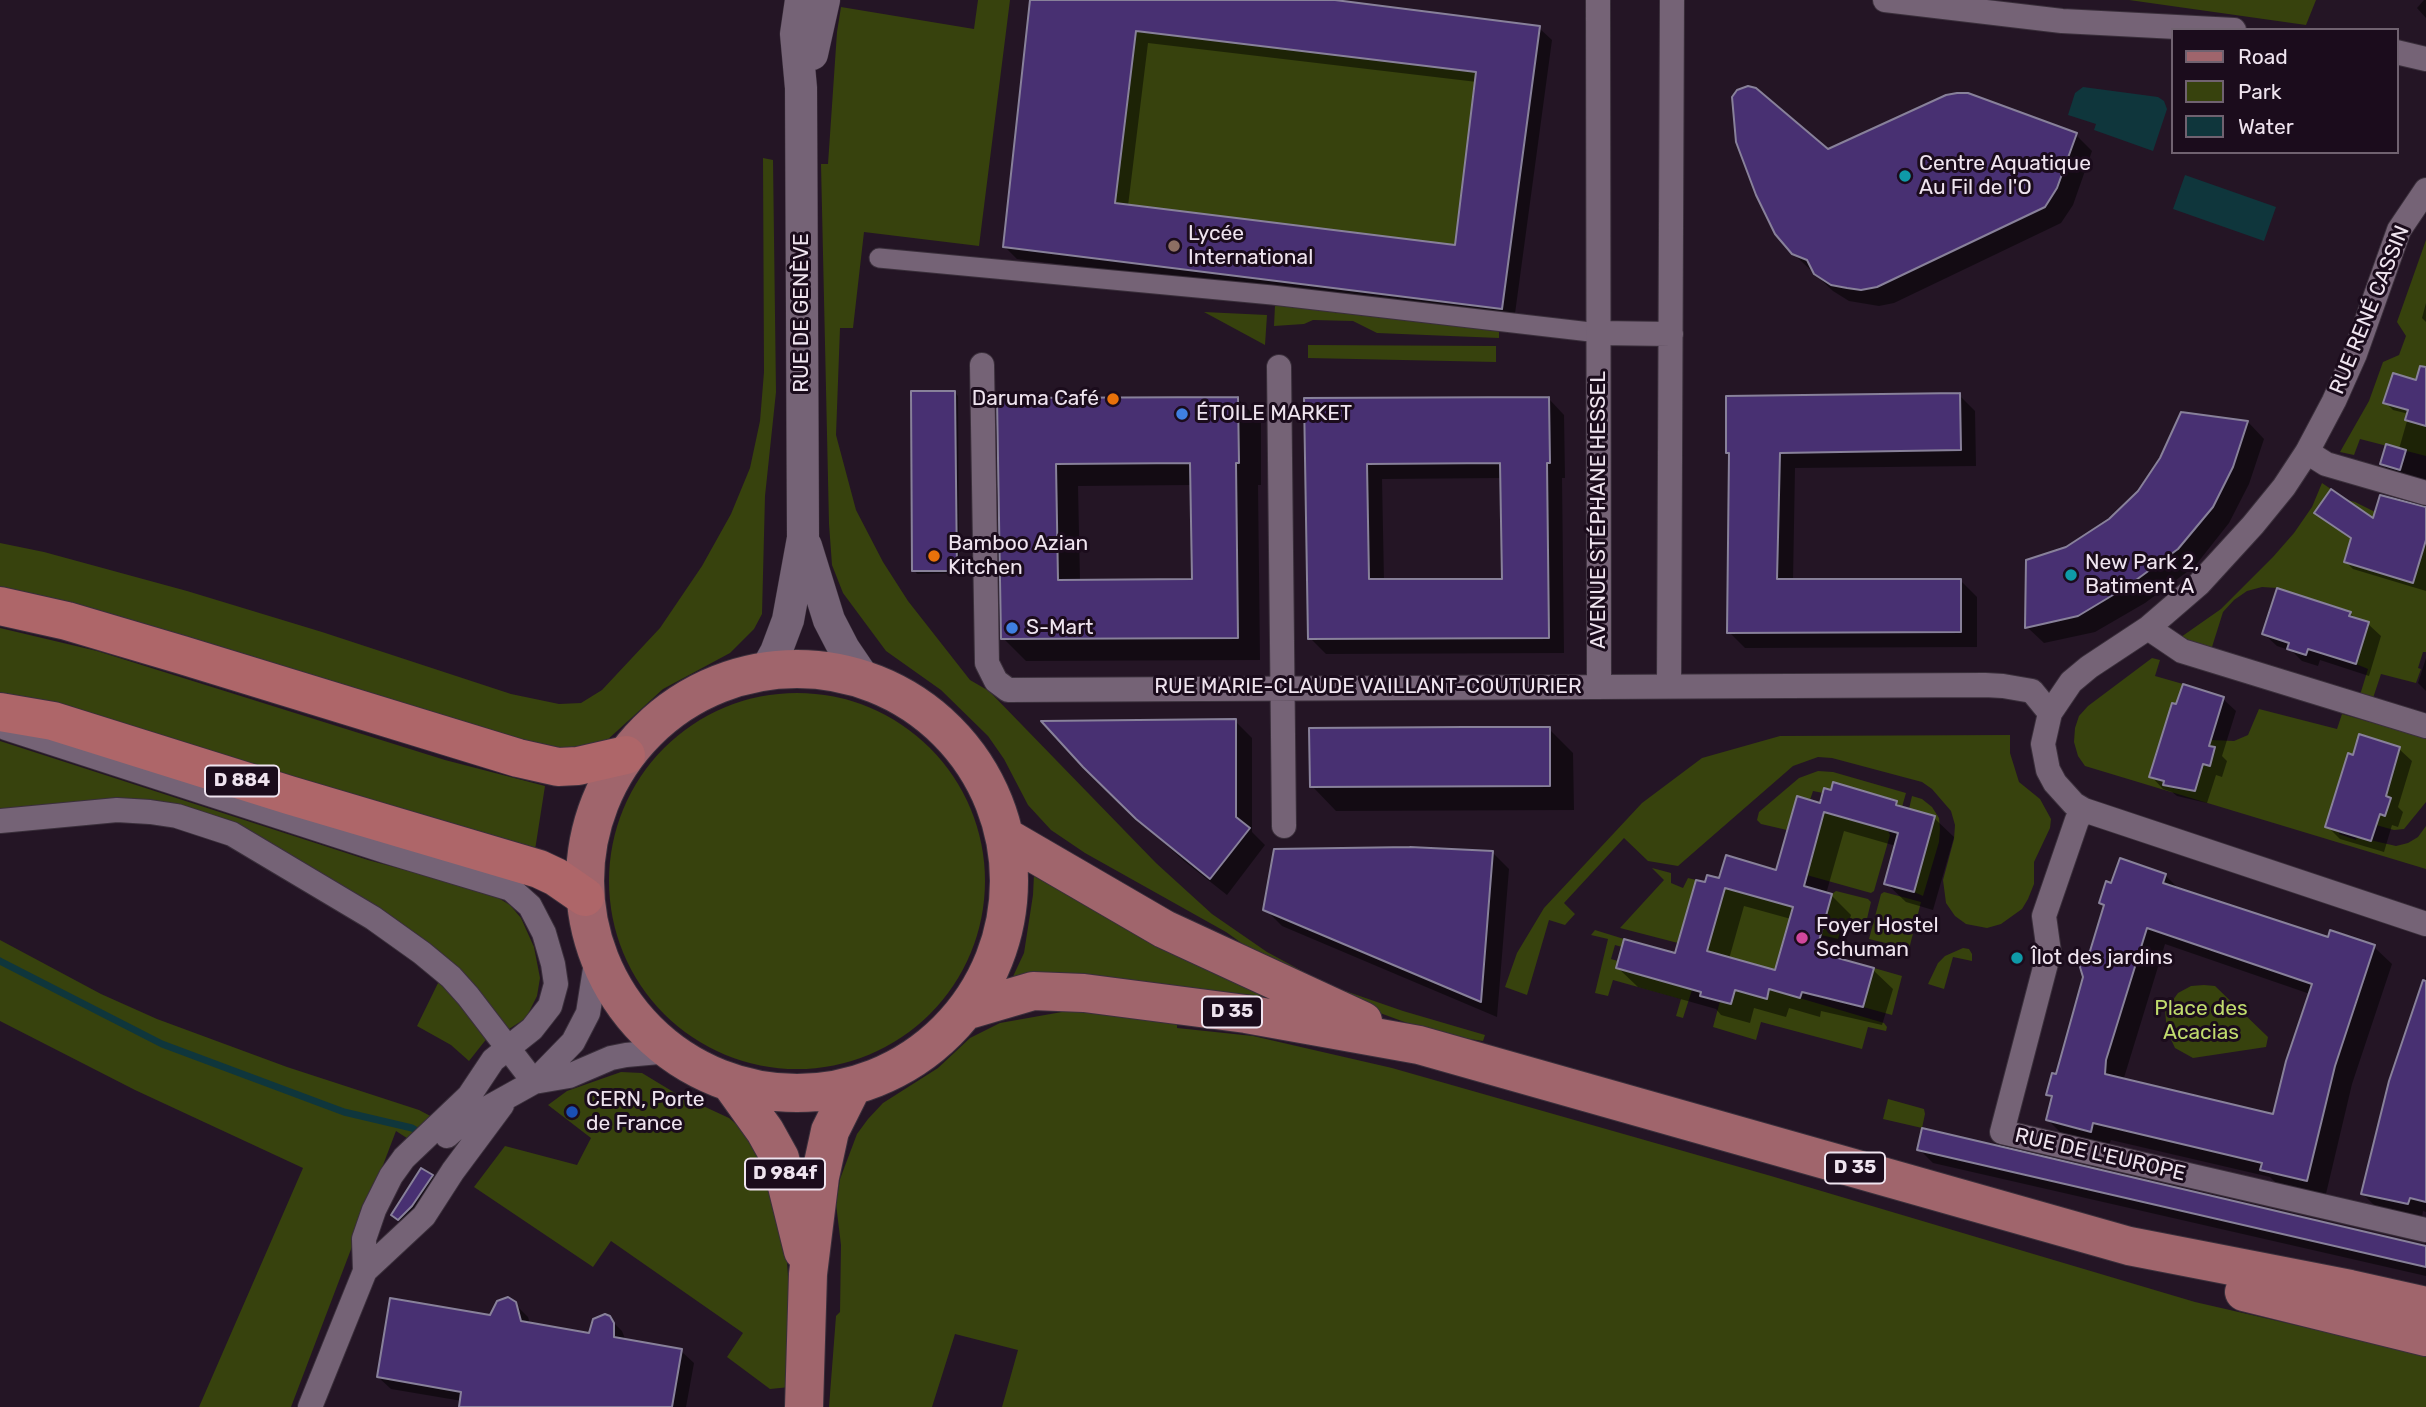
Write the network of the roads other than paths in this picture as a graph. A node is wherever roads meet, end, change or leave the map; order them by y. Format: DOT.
graph roads {
  1 [pos="801,0"];
  2 [pos="824,0"];
  3 [pos="1598,0"];
  4 [pos="1672,0"];
  5 [pos="1885,0"];
  6 [pos="2196,28"];
  7 [pos="2398,52"];
  8 [pos="2426,59"];
  9 [pos="801,88"];
  10 [pos="2426,190"];
  11 [pos="879,258"];
  12 [pos="1599,333"];
  13 [pos="1671,334"];
  14 [pos="982,365"];
  15 [pos="1279,367"];
  16 [pos="2307,452"];
  17 [pos="2426,494"];
  18 [pos="803,538"];
  19 [pos="0,606"];
  20 [pos="2148,628"];
  21 [pos="766,670"];
  22 [pos="865,680"];
  23 [pos="1599,686"];
  24 [pos="1669,686"];
  25 [pos="1282,687"];
  26 [pos="0,712"];
  27 [pos="2050,713"];
  28 [pos="0,726"];
  29 [pos="2426,726"];
  30 [pos="625,755"];
  31 [pos="2084,810"];
  32 [pos="0,821"];
  33 [pos="1284,826"];
  34 [pos="1004,836"];
  35 [pos="585,897"];
  36 [pos="2426,925"];
  37 [pos="598,950"];
  38 [pos="965,1012"];
  39 [pos="1419,1045"];
  40 [pos="507,1047"];
  41 [pos="670,1051"];
  42 [pos="534,1082"];
  43 [pos="732,1085"];
  44 [pos="852,1087"];
  45 [pos="508,1096"];
  46 [pos="2426,1230"];
  47 [pos="2129,1246"];
  48 [pos="365,1271"];
  49 [pos="808,1274"];
  50 [pos="2426,1306"];
  51 [pos="2373,1325"];
  52 [pos="2426,1327"];
  53 [pos="2426,1337"];
  54 [pos="310,1407"];
  55 [pos="804,1407"];
  1 -- 9 [label="street, RUE DE GENÈVE"];
  2 -- 9 [label="street, RUE DE GENÈVE"];
  3 -- 12 [label="street, AVENUE STÉPHANE HESSEL"];
  4 -- 13 [label="street"];
  5 -- 6 [label="street"];
  7 -- 8 [label="street"];
  9 -- 18 [label="street, RUE DE GENÈVE"];
  10 -- 16 [label="street, RUE RENÉ CASSIN"];
  11 -- 12 [label="street"];
  12 -- 13 [label="street"];
  12 -- 23 [label="street, AVENUE STÉPHANE HESSEL"];
  13 -- 24 [label="street"];
  14 -- 25 [label="street, RUE MARIE-CLAUDE VAILLANT-COUTURIER"];
  15 -- 25 [label="street"];
  16 -- 17 [label="street"];
  16 -- 20 [label="street, RUE RENÉ CASSIN"];
  18 -- 21 [label="street, RUE DE GENÈVE"];
  18 -- 22 [label="street, RUE DE GENÈVE"];
  19 -- 30 [label="highway"];
  20 -- 27 [label="street, RUE RENÉ CASSIN"];
  20 -- 29 [label="street"];
  21 -- 22 [label="main road"];
  21 -- 30 [label="main road"];
  22 -- 34 [label="main road"];
  23 -- 24 [label="street, RUE MARIE-CLAUDE VAILLANT-COUTURIER"];
  23 -- 25 [label="street, RUE MARIE-CLAUDE VAILLANT-COUTURIER"];
  24 -- 27 [label="street, RUE MARIE-CLAUDE VAILLANT-COUTURIER"];
  25 -- 33 [label="street"];
  26 -- 35 [label="highway, D 884"];
  27 -- 31 [label="street, RUE RENÉ CASSIN"];
  28 -- 40 [label="street"];
  30 -- 35 [label="main road"];
  31 -- 36 [label="street"];
  31 -- 46 [label="street, RUE DE L'EUROPE"];
  32 -- 40 [label="street"];
  34 -- 38 [label="main road"];
  34 -- 39 [label="main road, D 35"];
  35 -- 37 [label="main road"];
  37 -- 41 [label="main road"];
  37 -- 42 [label="street"];
  38 -- 39 [label="main road, D 35"];
  38 -- 44 [label="main road"];
  39 -- 47 [label="main road, D 35"];
  40 -- 42 [label="street"];
  40 -- 48 [label="street"];
  41 -- 42 [label="street"];
  41 -- 43 [label="main road"];
  42 -- 45 [label="street"];
  43 -- 44 [label="main road"];
  43 -- 49 [label="main road, D 984f"];
  44 -- 49 [label="main road, D 984f"];
  45 -- 48 [label="street"];
  45 -- 48 [label="street"];
  47 -- 50 [label="main road, D 35"];
  47 -- 51 [label="main road, D 35"];
  48 -- 54 [label="street"];
  49 -- 55 [label="main road, D 984f"];
  51 -- 52 [label="street"];
  51 -- 53 [label="main road, D 35"];
}
